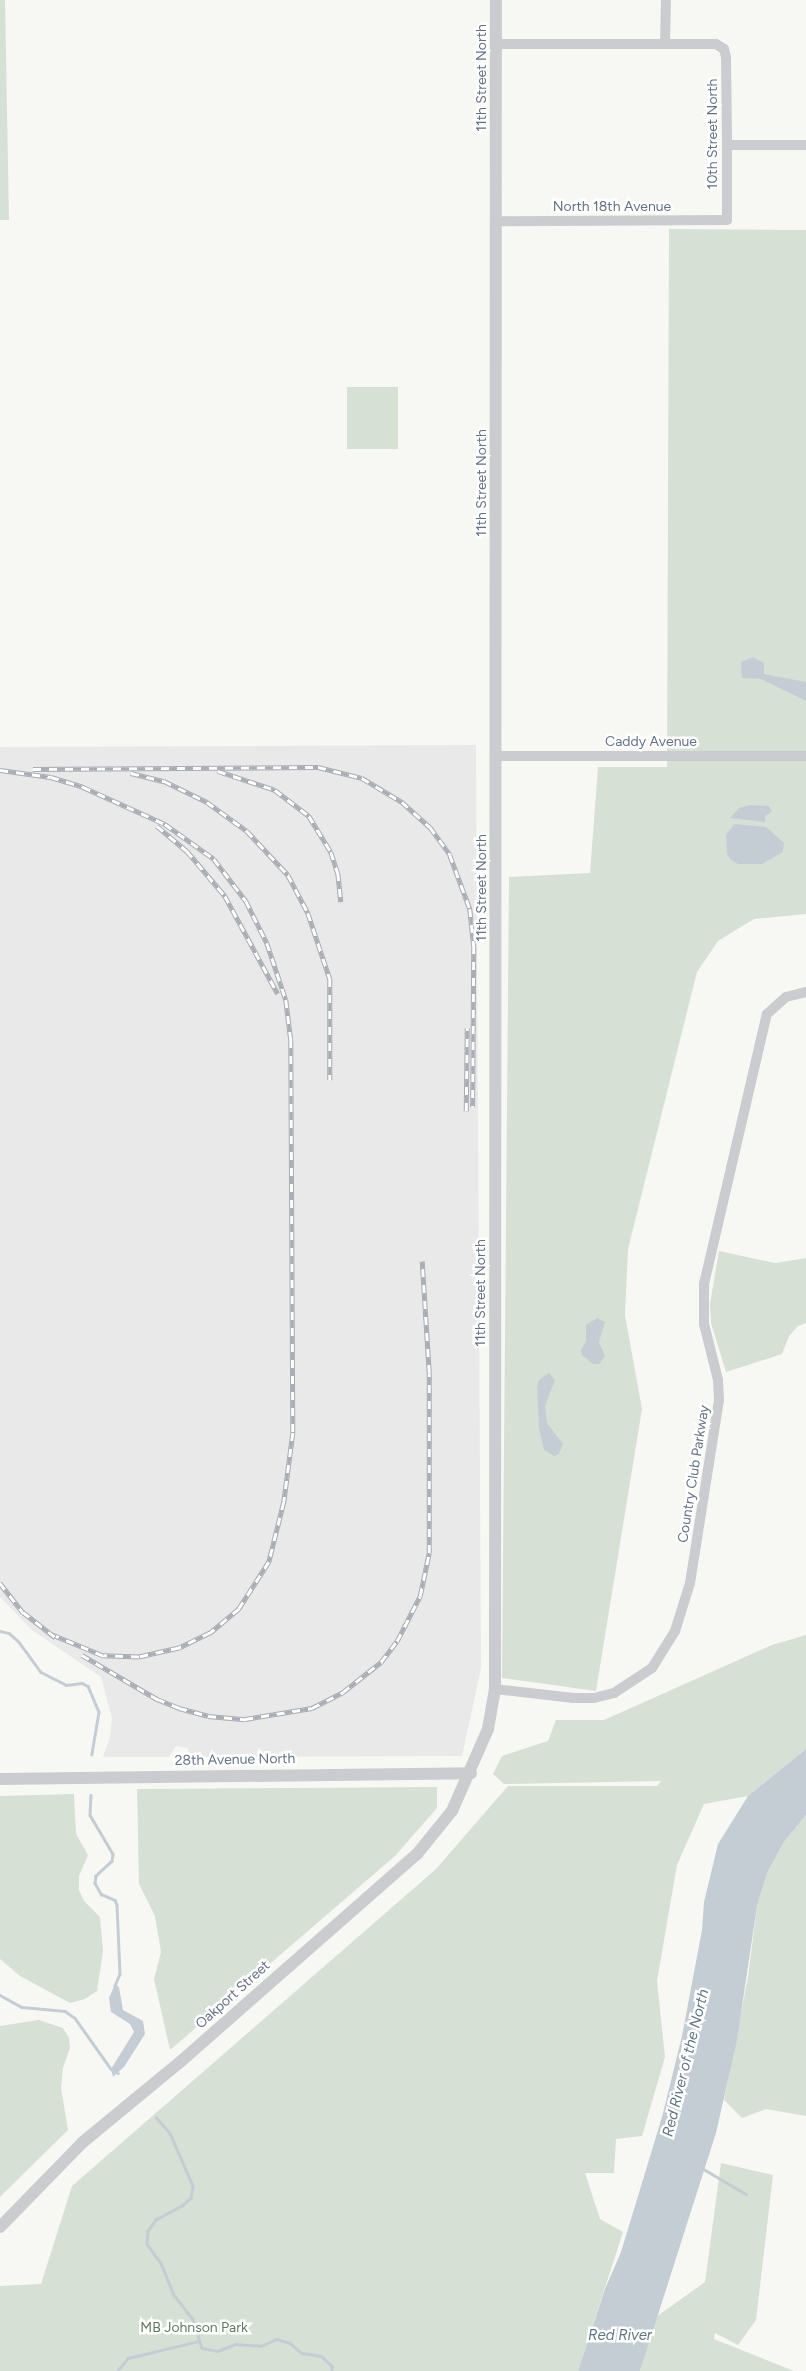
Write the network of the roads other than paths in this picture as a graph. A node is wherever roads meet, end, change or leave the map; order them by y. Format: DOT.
graph roads {
  1 [pos="496,0"];
  2 [pos="666,0"];
  3 [pos="497,44"];
  4 [pos="666,44"];
  5 [pos="727,145"];
  6 [pos="806,145"];
  7 [pos="727,220"];
  8 [pos="498,221"];
  9 [pos="497,756"];
  10 [pos="806,756"];
  11 [pos="806,992"];
  12 [pos="495,1689"];
  13 [pos="471,1773"];
  14 [pos="0,1779"];
  15 [pos="0,2227"];
  1 -- 3 [label="street, 11th Street North"];
  2 -- 4 [label="street"];
  3 -- 4 [label="street"];
  3 -- 8 [label="street, 11th Street North"];
  4 -- 5 [label="street, 10th Street North"];
  5 -- 6 [label="street"];
  5 -- 7 [label="street, 10th Street North"];
  7 -- 8 [label="street, North 18th Avenue"];
  8 -- 9 [label="street, 11th Street North"];
  9 -- 10 [label="street, Caddy Avenue"];
  9 -- 12 [label="street, 11th Street North"];
  11 -- 12 [label="street, Country Club Parkway"];
  12 -- 13 [label="street, 11th Street North"];
  13 -- 14 [label="street, 28th Avenue North"];
  13 -- 15 [label="street, Oakport Street"];
}
